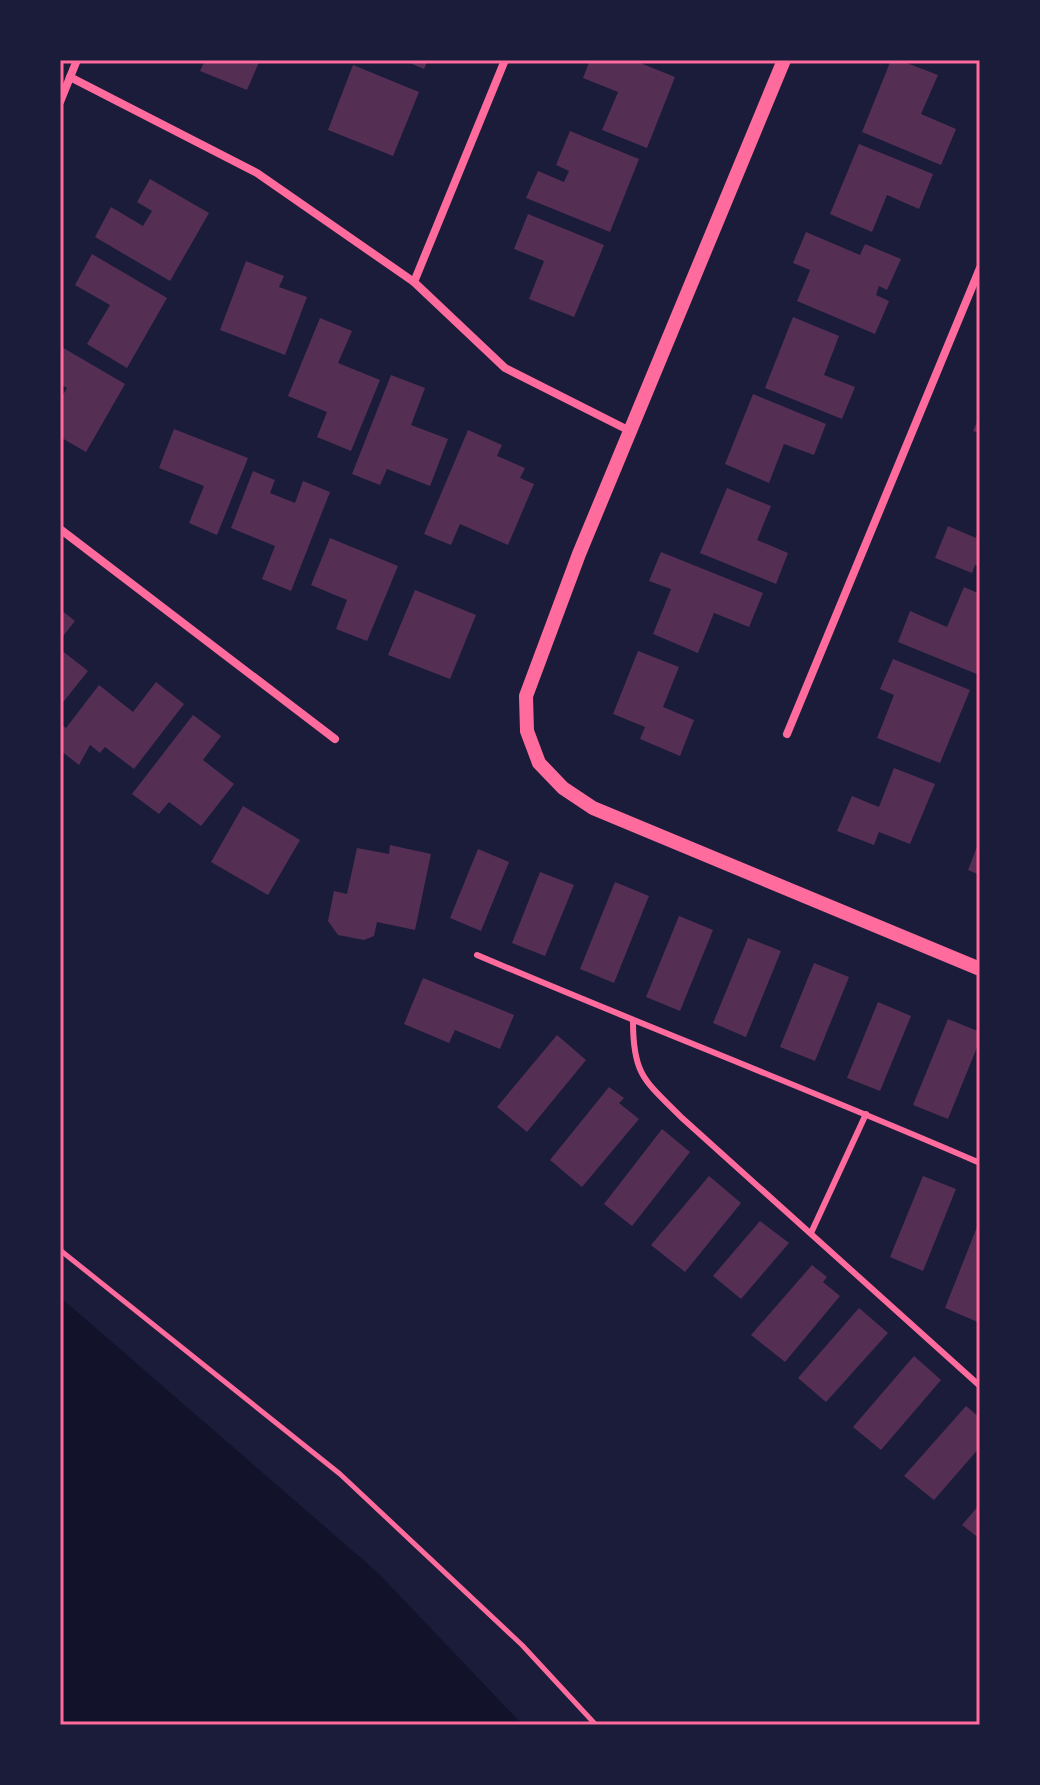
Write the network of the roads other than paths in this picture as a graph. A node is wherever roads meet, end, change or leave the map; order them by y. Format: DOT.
graph roads {
  1 [pos="77,60"];
  2 [pos="505,60"];
  3 [pos="784,60"];
  4 [pos="70,77"];
  5 [pos="60,102"];
  6 [pos="980,268"];
  7 [pos="414,282"];
  8 [pos="630,431"];
  9 [pos="60,529"];
  10 [pos="787,734"];
  11 [pos="335,739"];
  12 [pos="477,955"];
  13 [pos="980,969"];
  14 [pos="633,1022"];
  15 [pos="866,1114"];
  16 [pos="980,1163"];
  17 [pos="811,1233"];
  18 [pos="980,1386"];
  1 -- 4 [label="street"];
  2 -- 7 [label="street"];
  3 -- 8 [label="street"];
  4 -- 5 [label="street"];
  4 -- 7 [label="street"];
  6 -- 10 [label="street"];
  7 -- 8 [label="street"];
  8 -- 13 [label="street"];
  9 -- 11 [label="street"];
  12 -- 14 [label="lane"];
  14 -- 15 [label="lane"];
  14 -- 17 [label="lane"];
  15 -- 16 [label="lane"];
  15 -- 17 [label="lane"];
  17 -- 18 [label="lane"];
}
